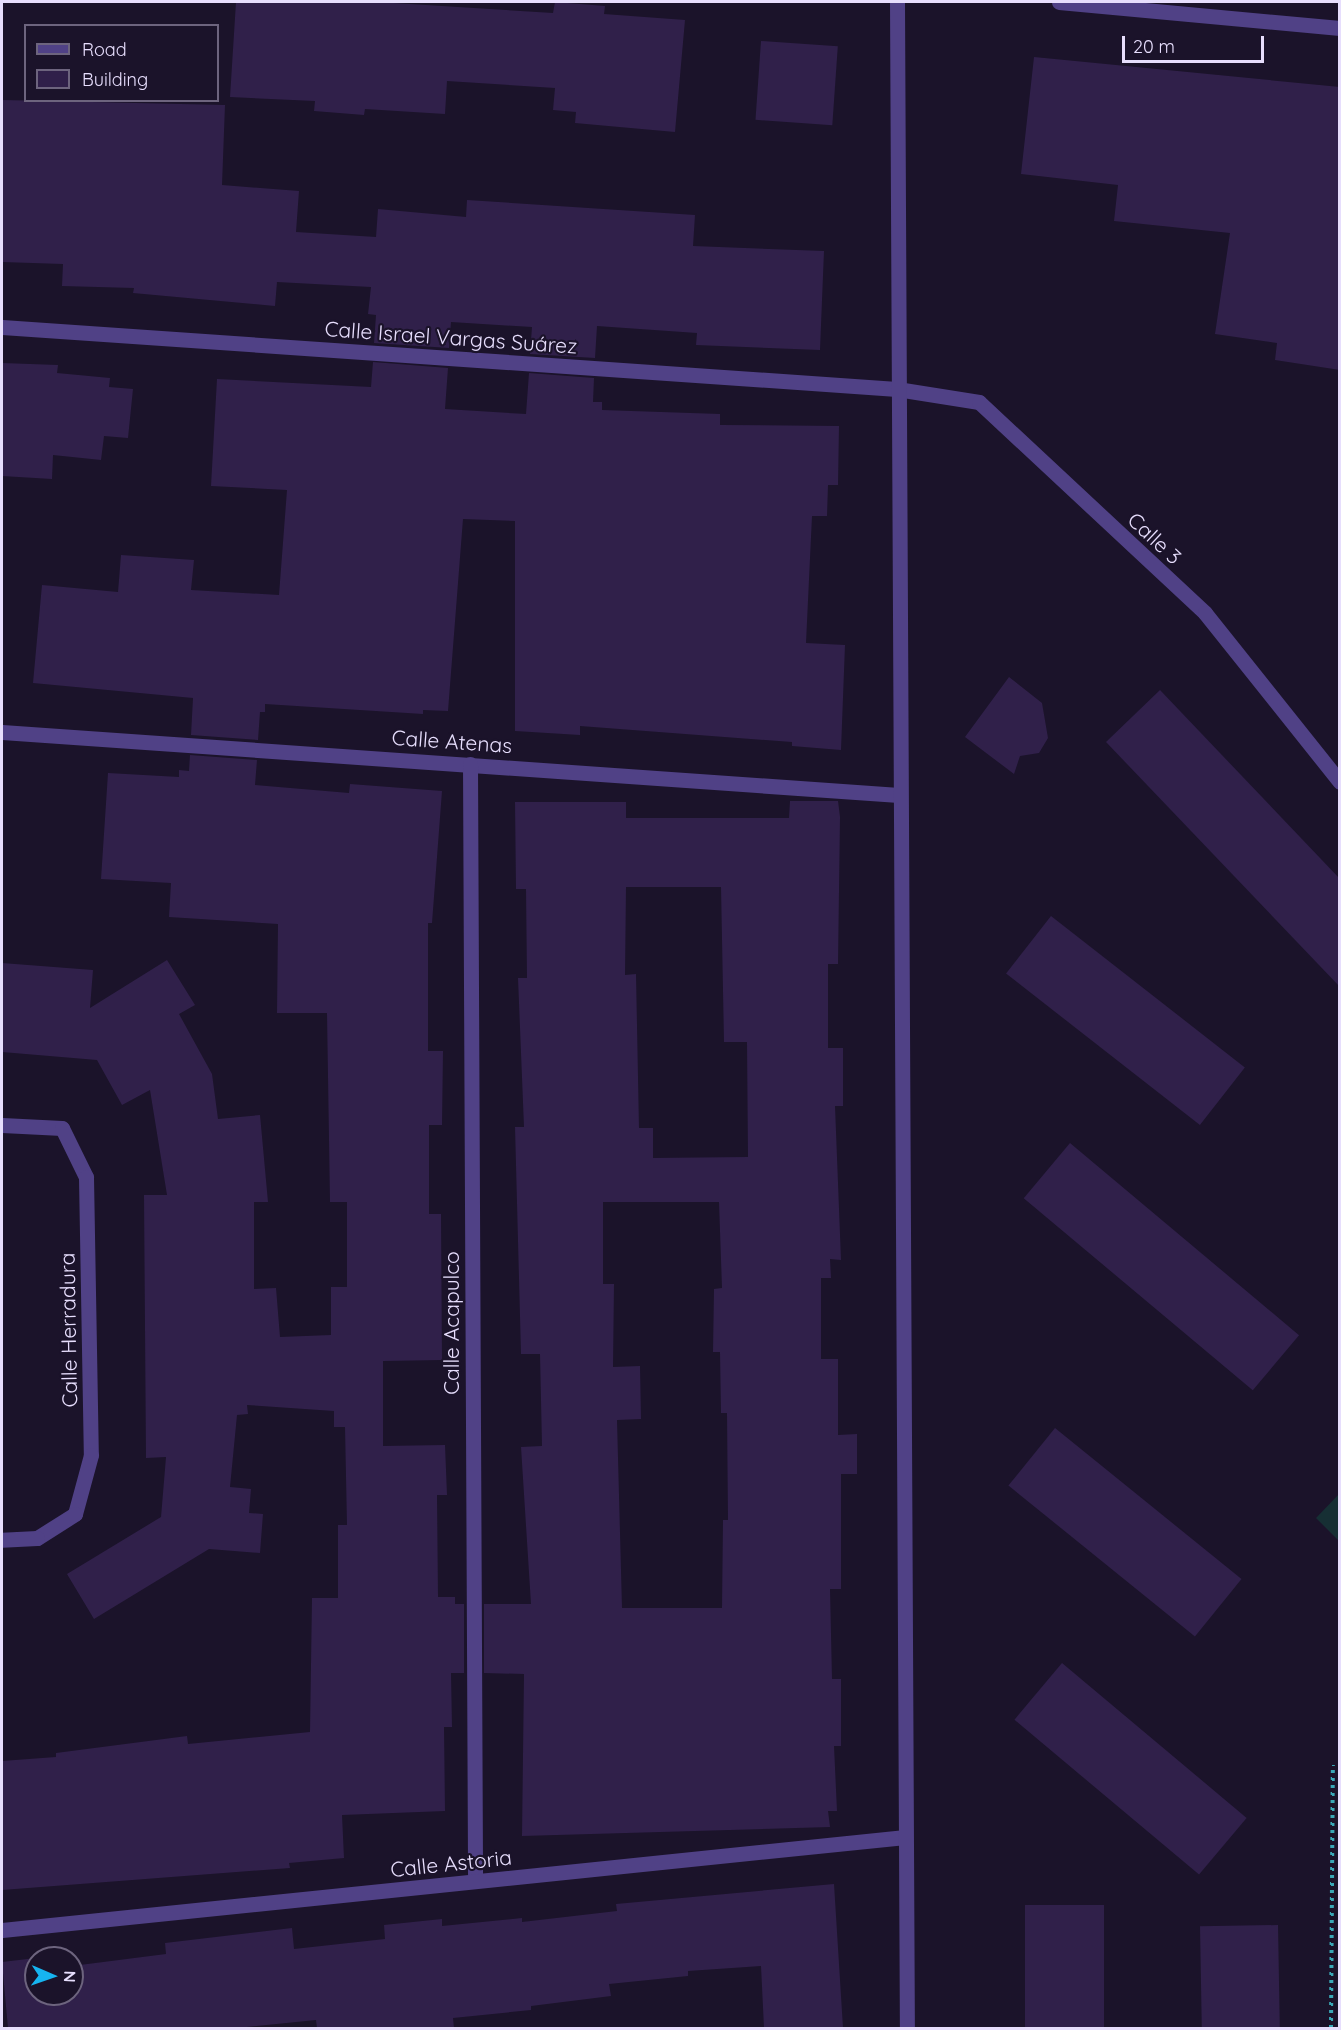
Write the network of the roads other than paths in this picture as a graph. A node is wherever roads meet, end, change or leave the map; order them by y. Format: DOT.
graph roads {
  1 [pos="897,2"];
  2 [pos="1059,2"];
  3 [pos="1340,28"];
  4 [pos="2,327"];
  5 [pos="897,389"];
  6 [pos="2,732"];
  7 [pos="470,764"];
  8 [pos="1340,782"];
  9 [pos="899,795"];
  10 [pos="2,1125"];
  11 [pos="2,1540"];
  12 [pos="905,1837"];
  13 [pos="475,1881"];
  14 [pos="2,1930"];
  15 [pos="907,2028"];
  1 -- 5 [label="street"];
  2 -- 3 [label="street"];
  4 -- 5 [label="street, Calle Israel Vargas Suárez"];
  5 -- 8 [label="street, Calle 3"];
  5 -- 9 [label="street"];
  6 -- 7 [label="street, Calle Atenas"];
  7 -- 9 [label="street, Calle Atenas"];
  7 -- 13 [label="street, Calle Acapulco"];
  9 -- 12 [label="street"];
  10 -- 11 [label="street, Calle Herradura"];
  12 -- 13 [label="street, Calle Astoria"];
  12 -- 15 [label="street"];
  13 -- 14 [label="street, Calle Astoria"];
}
